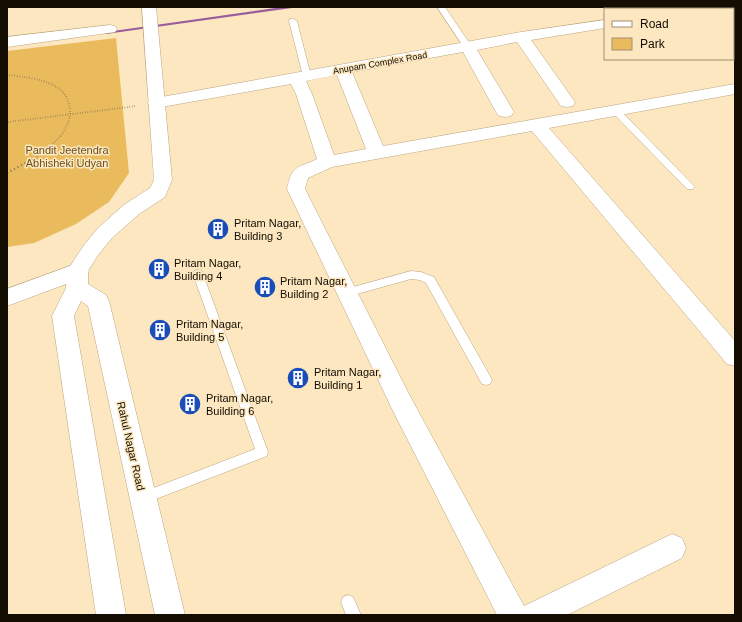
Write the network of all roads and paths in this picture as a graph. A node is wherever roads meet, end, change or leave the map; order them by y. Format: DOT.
graph roads {
  1 [pos="441,7"];
  2 [pos="149,15"];
  3 [pos="293,20"];
  4 [pos="604,24"];
  5 [pos="110,29"];
  6 [pos="521,37"];
  7 [pos="7,42"];
  8 [pos="468,47"];
  9 [pos="343,69"];
  10 [pos="7,75"];
  11 [pos="302,77"];
  12 [pos="735,89"];
  13 [pos="567,102"];
  14 [pos="156,103"];
  15 [pos="615,110"];
  16 [pos="505,112"];
  17 [pos="71,114"];
  18 [pos="7,117"];
  19 [pos="7,123"];
  20 [pos="536,124"];
  21 [pos="377,153"];
  22 [pos="326,162"];
  23 [pos="7,173"];
  24 [pos="690,187"];
  25 [pos="198,274"];
  26 [pos="78,279"];
  27 [pos="346,293"];
  28 [pos="7,298"];
  29 [pos="735,357"];
  30 [pos="486,380"];
  31 [pos="143,498"];
  32 [pos="672,548"];
  33 [pos="111,615"];
  34 [pos="170,615"];
  35 [pos="513,615"];
  36 [pos="535,615"];
  1 -- 8 [label="lane"];
  2 -- 14 [label="street"];
  3 -- 11 [label="lane"];
  4 -- 6 [label="street, Anupam Complex Road"];
  5 -- 7 [label="street"];
  6 -- 8 [label="street, Anupam Complex Road"];
  6 -- 13 [label="street"];
  8 -- 9 [label="street, Anupam Complex Road"];
  8 -- 16 [label="street"];
  9 -- 11 [label="street, Anupam Complex Road"];
  9 -- 21 [label="street"];
  10 -- 17 [label="path"];
  11 -- 14 [label="street, Anupam Complex Road"];
  11 -- 22 [label="street"];
  12 -- 15 [label="street"];
  14 -- 17 [label="path"];
  14 -- 26 [label="street"];
  15 -- 20 [label="street"];
  15 -- 24 [label="lane"];
  17 -- 19 [label="path"];
  17 -- 23 [label="path"];
  18 -- 19 [label="path"];
  20 -- 21 [label="street"];
  20 -- 29 [label="street"];
  21 -- 22 [label="street"];
  22 -- 27 [label="street"];
  25 -- 31 [label="lane"];
  26 -- 28 [label="street"];
  26 -- 31 [label="street, Rahul Nagar Road"];
  26 -- 33 [label="street"];
  27 -- 30 [label="lane"];
  27 -- 35 [label="street"];
  31 -- 34 [label="street, Rahul Nagar Road"];
  32 -- 36 [label="street"];
}
